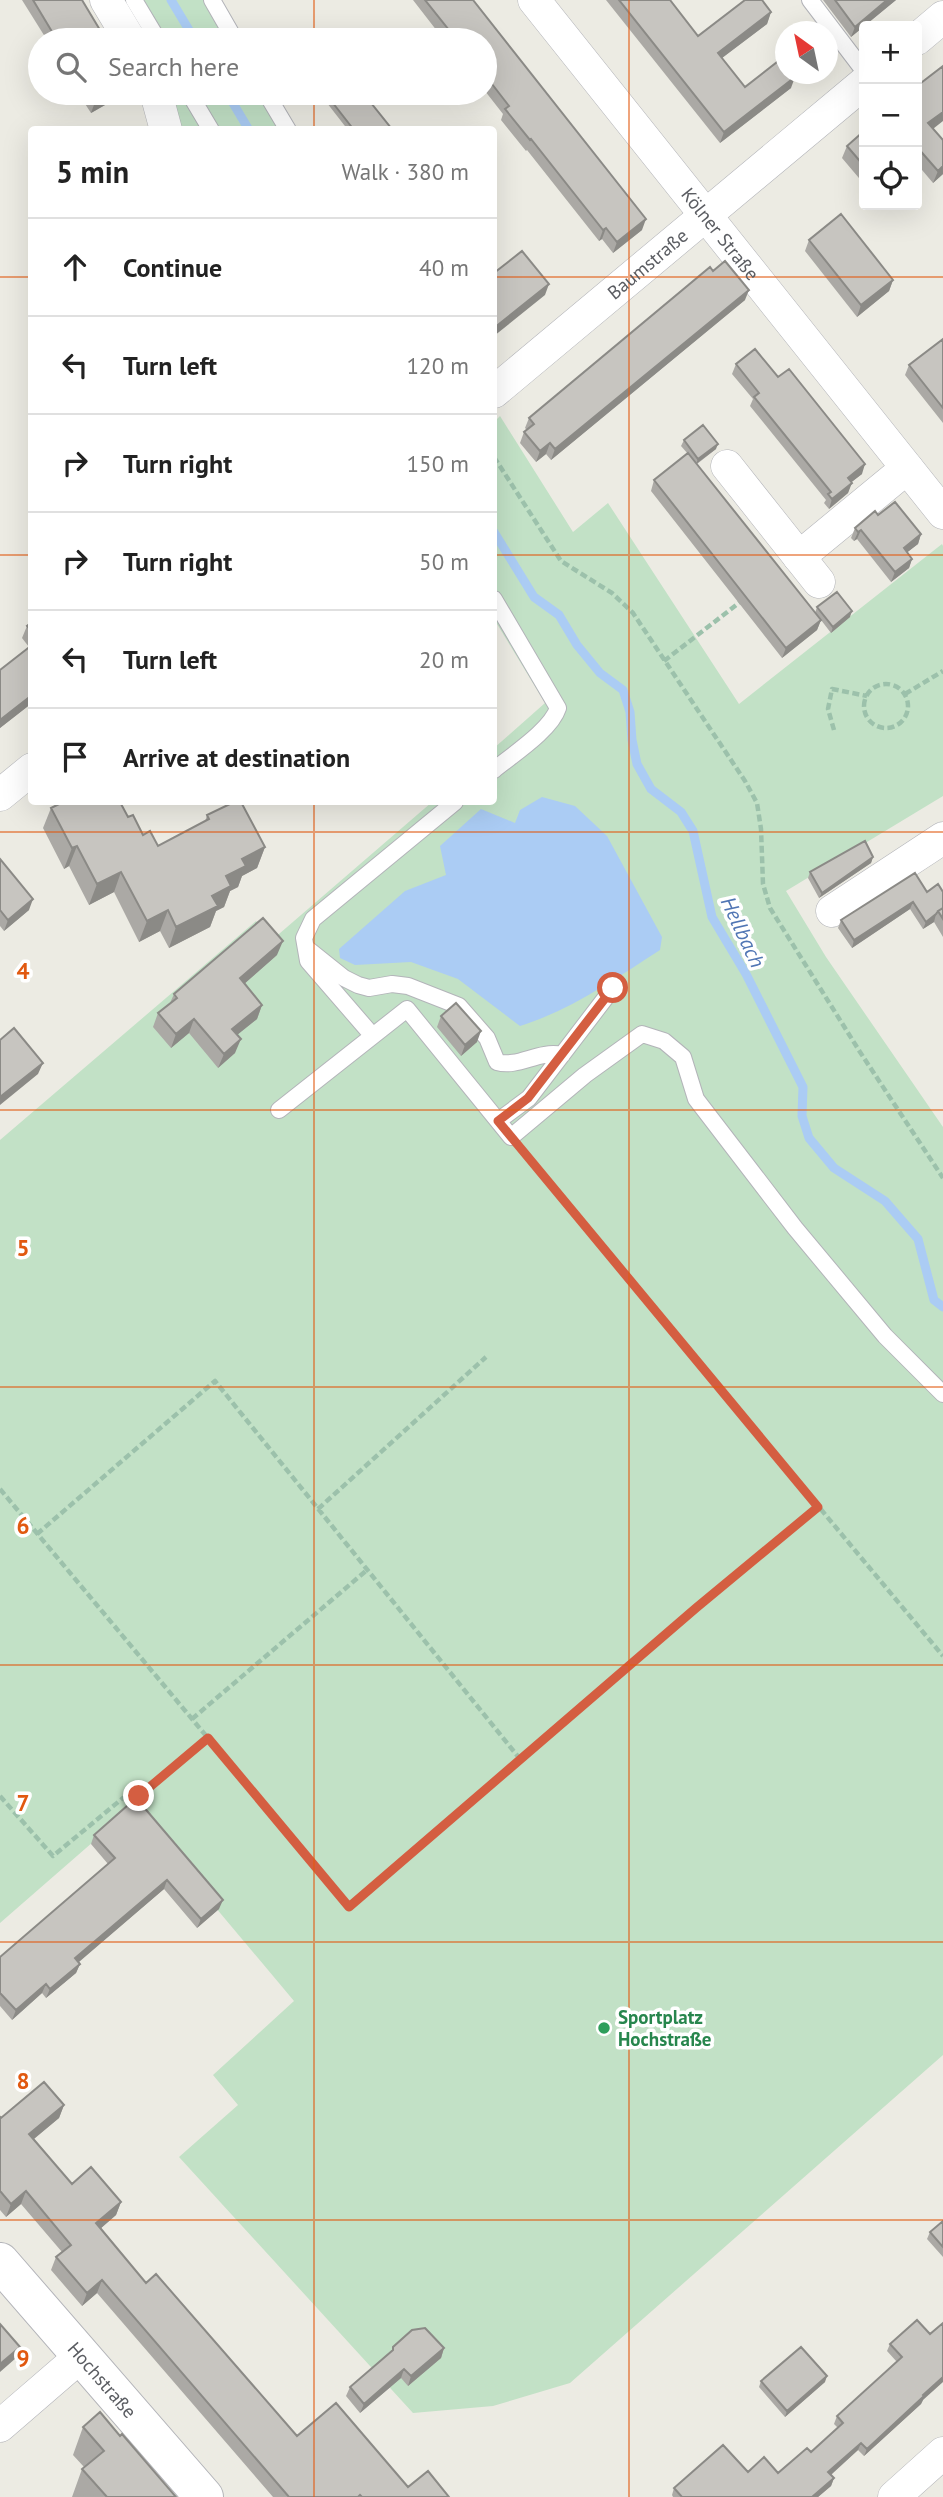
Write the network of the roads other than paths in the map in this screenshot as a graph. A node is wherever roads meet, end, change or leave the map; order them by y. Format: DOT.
graph roads {
  1 [pos="106,0"];
  2 [pos="134,0"];
  3 [pos="212,0"];
  4 [pos="534,0"];
  5 [pos="810,0"];
  6 [pos="943,17"];
  7 [pos="123,28"];
  8 [pos="151,28"];
  9 [pos="228,28"];
  10 [pos="922,35"];
  11 [pos="859,64"];
  12 [pos="863,84"];
  13 [pos="159,105"];
  14 [pos="196,105"];
  15 [pos="273,105"];
  16 [pos="165,126"];
  17 [pos="209,126"];
  18 [pos="286,126"];
  19 [pos="705,216"];
  20 [pos="497,389"];
  21 [pos="727,466"];
  22 [pos="907,468"];
  23 [pos="943,513"];
  24 [pos="799,557"];
  25 [pos="819,582"];
  26 [pos="497,603"];
  27 [pos="497,768"];
  28 [pos="28,772"];
  29 [pos="0,795"];
  30 [pos="451,805"];
  31 [pos="943,838"];
  32 [pos="832,911"];
  33 [pos="306,948"];
  34 [pos="613,988"];
  35 [pos="372,1035"];
  36 [pos="562,1055"];
  37 [pos="279,1110"];
  38 [pos="498,1121"];
  39 [pos="943,1394"];
  40 [pos="0,2262"];
  41 [pos="81,2356"];
  42 [pos="0,2426"];
  43 [pos="943,2453"];
  44 [pos="204,2497"];
  45 [pos="894,2497"];
  1 -- 7 [label="street"];
  2 -- 8 [label="lane"];
  3 -- 9 [label="lane"];
  4 -- 19 [label="street, Kölner Straße"];
  5 -- 11 [label="lane"];
  6 -- 10 [label="street"];
  12 -- 19 [label="street, Baumstraße"];
  13 -- 16 [label="street"];
  14 -- 17 [label="lane"];
  15 -- 18 [label="lane"];
  19 -- 20 [label="street, Baumstraße"];
  19 -- 22 [label="street, Kölner Straße"];
  21 -- 24 [label="street"];
  22 -- 23 [label="street, Kölner Straße"];
  22 -- 24 [label="street"];
  24 -- 25 [label="street"];
  26 -- 27 [label="lane"];
  28 -- 29 [label="street"];
  30 -- 33 [label="lane"];
  31 -- 32 [label="street"];
  33 -- 35 [label="lane"];
  33 -- 36 [label="lane"];
  34 -- 36 [label="lane"];
  35 -- 37 [label="lane"];
  35 -- 38 [label="lane"];
  36 -- 38 [label="lane"];
  38 -- 39 [label="lane"];
  40 -- 41 [label="street, Hochstraße"];
  41 -- 42 [label="street"];
  41 -- 44 [label="street, Hochstraße"];
  43 -- 45 [label="street"];
}
